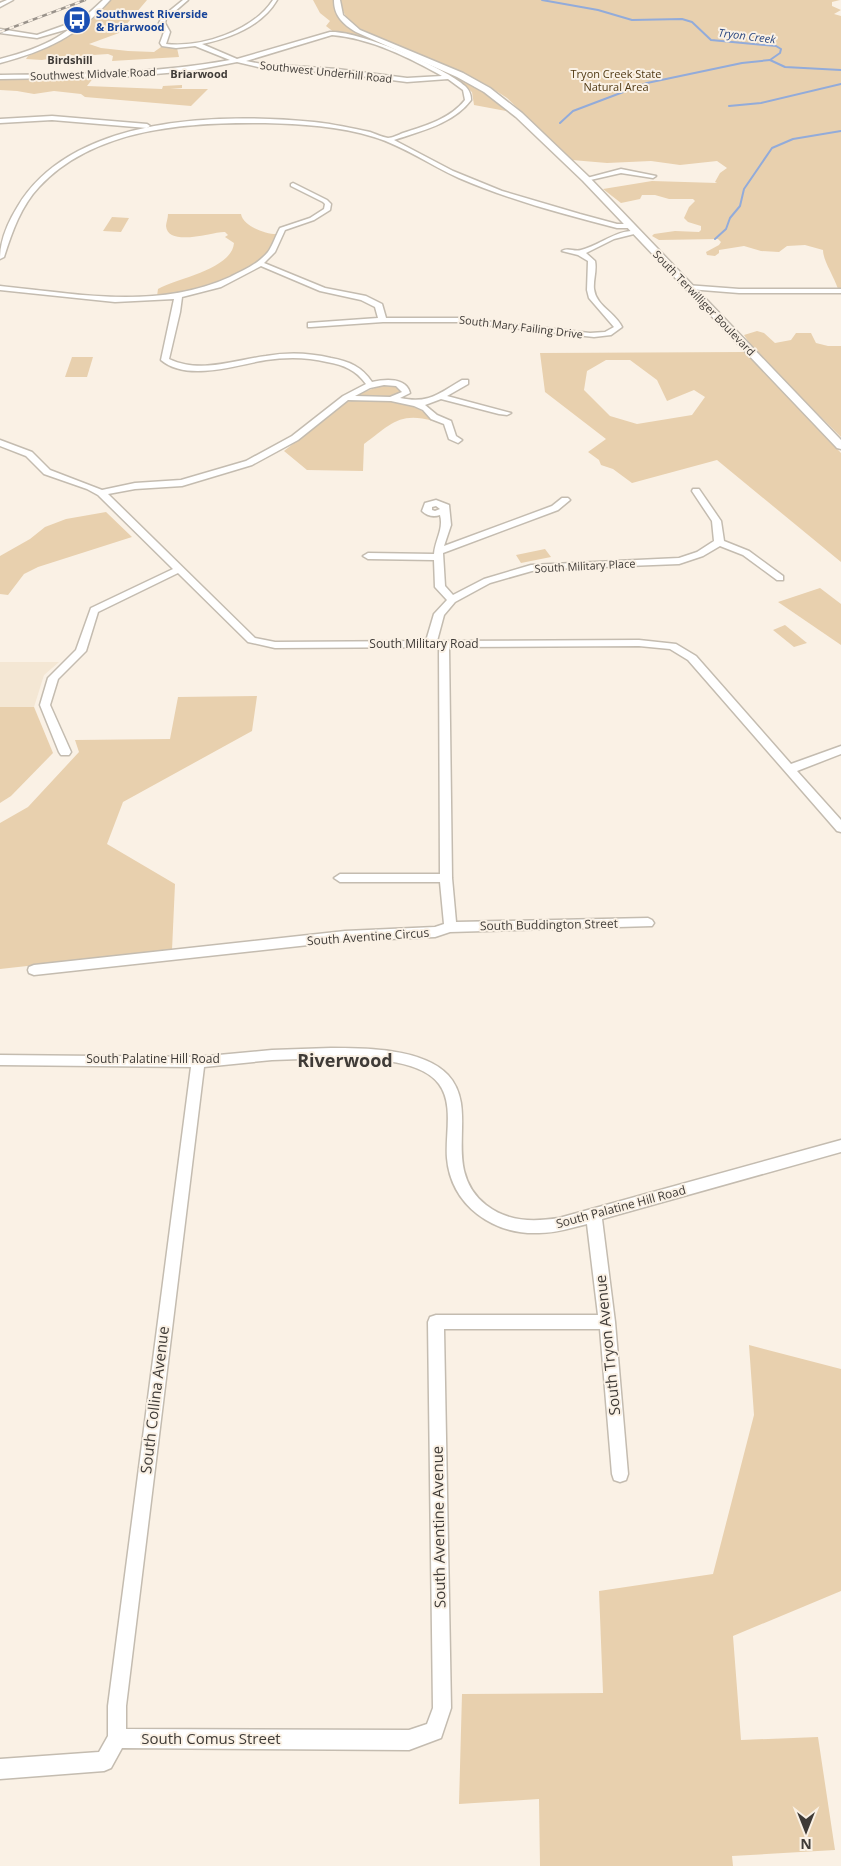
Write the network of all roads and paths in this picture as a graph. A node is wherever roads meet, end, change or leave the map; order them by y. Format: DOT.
graph roads {
  1 [pos="11,0"];
  2 [pos="107,0"];
  3 [pos="186,0"];
  4 [pos="275,0"];
  5 [pos="337,0"];
  6 [pos="0,6"];
  7 [pos="80,24"];
  8 [pos="0,31"];
  9 [pos="17,35"];
  10 [pos="0,39"];
  11 [pos="196,44"];
  12 [pos="0,61"];
  13 [pos="237,61"];
  14 [pos="460,75"];
  15 [pos="0,77"];
  16 [pos="449,77"];
  17 [pos="0,121"];
  18 [pos="160,128"];
  19 [pos="389,140"];
  20 [pos="654,176"];
  21 [pos="586,179"];
  22 [pos="293,186"];
  23 [pos="633,229"];
  24 [pos="565,251"];
  25 [pos="581,253"];
  26 [pos="0,257"];
  27 [pos="260,264"];
  28 [pos="689,287"];
  29 [pos="0,288"];
  30 [pos="841,291"];
  31 [pos="178,296"];
  32 [pos="383,320"];
  33 [pos="311,325"];
  34 [pos="466,382"];
  35 [pos="371,386"];
  36 [pos="442,397"];
  37 [pos="346,398"];
  38 [pos="391,399"];
  39 [pos="416,404"];
  40 [pos="507,413"];
  41 [pos="458,440"];
  42 [pos="0,443"];
  43 [pos="841,446"];
  44 [pos="696,491"];
  45 [pos="101,493"];
  46 [pos="565,500"];
  47 [pos="444,512"];
  48 [pos="719,542"];
  49 [pos="439,554"];
  50 [pos="368,556"];
  51 [pos="180,569"];
  52 [pos="780,578"];
  53 [pos="452,600"];
  54 [pos="431,643"];
  55 [pos="444,644"];
  56 [pos="841,750"];
  57 [pos="65,752"];
  58 [pos="790,769"];
  59 [pos="841,828"];
  60 [pos="340,878"];
  61 [pos="446,878"];
  62 [pos="648,923"];
  63 [pos="450,927"];
  64 [pos="34,970"];
  65 [pos="0,1060"];
  66 [pos="198,1062"];
  67 [pos="841,1146"];
  68 [pos="594,1216"];
  69 [pos="607,1322"];
  70 [pos="620,1474"];
  71 [pos="434,1731"];
  72 [pos="117,1738"];
  73 [pos="0,1770"];
  1 -- 6 [label="street"];
  2 -- 7 [label="main road"];
  3 -- 11 [label="street"];
  4 -- 11 [label="street"];
  5 -- 14 [label="main road, South Terwilliger Boulevard"];
  7 -- 9 [label="street"];
  7 -- 12 [label="main road"];
  8 -- 9 [label="street"];
  9 -- 10 [label="street"];
  11 -- 13 [label="street, Southwest Underhill Road"];
  13 -- 15 [label="street, Southwest Midvale Road"];
  13 -- 16 [label="street, Southwest Underhill Road"];
  13 -- 16 [label="street, Southwest Midvale Road"];
  14 -- 16 [label="street, Southwest Underhill Road"];
  14 -- 21 [label="main road, South Terwilliger Boulevard"];
  16 -- 19 [label="street"];
  17 -- 18 [label="street"];
  18 -- 19 [label="street"];
  18 -- 26 [label="street"];
  19 -- 23 [label="street"];
  20 -- 21 [label="street"];
  21 -- 23 [label="main road, South Terwilliger Boulevard"];
  22 -- 27 [label="street"];
  23 -- 25 [label="street"];
  23 -- 28 [label="main road, South Terwilliger Boulevard"];
  24 -- 25 [label="street"];
  25 -- 32 [label="street, South Mary Failing Drive"];
  27 -- 31 [label="street"];
  27 -- 32 [label="street"];
  28 -- 30 [label="street"];
  28 -- 43 [label="main road, South Terwilliger Boulevard"];
  29 -- 31 [label="street"];
  31 -- 35 [label="street"];
  32 -- 33 [label="street"];
  34 -- 36 [label="street"];
  35 -- 37 [label="street"];
  35 -- 38 [label="street"];
  36 -- 39 [label="street"];
  36 -- 40 [label="street"];
  37 -- 38 [label="street"];
  37 -- 45 [label="street"];
  38 -- 39 [label="street"];
  39 -- 41 [label="street"];
  42 -- 45 [label="street, South Military Road"];
  44 -- 48 [label="street"];
  45 -- 51 [label="street, South Military Road"];
  46 -- 49 [label="street"];
  47 -- 49 [label="street"];
  48 -- 52 [label="street"];
  48 -- 53 [label="street, South Military Place"];
  49 -- 50 [label="street"];
  49 -- 53 [label="street"];
  51 -- 54 [label="street, South Military Road"];
  51 -- 57 [label="street"];
  53 -- 54 [label="street, South Military Place"];
  54 -- 55 [label="street, South Military Road"];
  55 -- 58 [label="street, South Military Road"];
  55 -- 61 [label="street"];
  56 -- 58 [label="street"];
  58 -- 59 [label="street, South Military Road"];
  60 -- 61 [label="street"];
  61 -- 63 [label="street"];
  62 -- 63 [label="street, South Buddington Street"];
  63 -- 64 [label="street, South Aventine Circus"];
  65 -- 66 [label="street, South Palatine Hill Road"];
  66 -- 68 [label="street, South Palatine Hill Road"];
  66 -- 72 [label="street, South Collina Avenue"];
  67 -- 68 [label="street, South Palatine Hill Road"];
  68 -- 69 [label="street, South Tryon Avenue"];
  69 -- 70 [label="street, South Tryon Avenue"];
  69 -- 71 [label="street, South Aventine Avenue"];
  71 -- 72 [label="street, South Comus Street"];
  72 -- 73 [label="street"];
}
